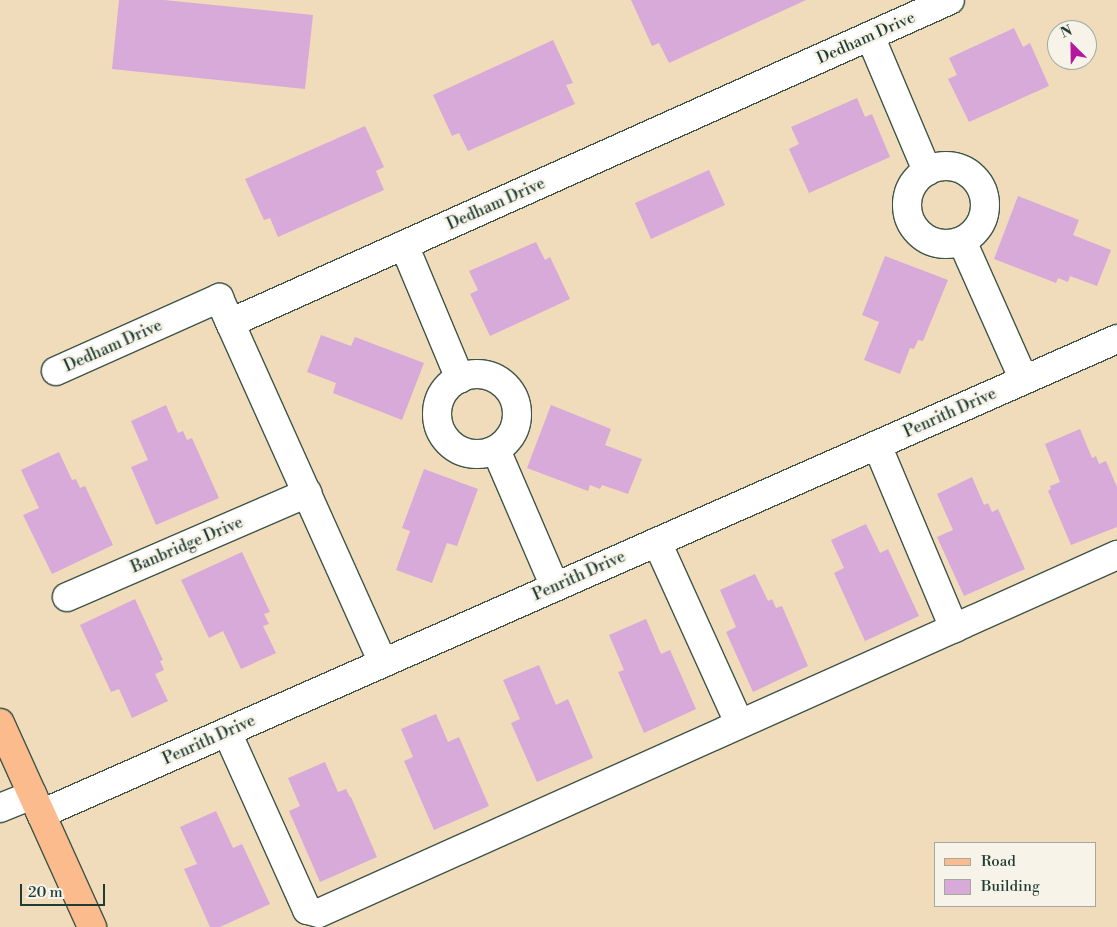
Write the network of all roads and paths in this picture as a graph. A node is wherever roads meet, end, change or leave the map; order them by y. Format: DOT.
graph roads {
  1 [pos="950,0"];
  2 [pos="870,36"];
  3 [pos="927,171"];
  4 [pos="962,241"];
  5 [pos="404,245"];
  6 [pos="230,323"];
  7 [pos="1117,339"];
  8 [pos="56,372"];
  9 [pos="460,378"];
  10 [pos="1024,380"];
  11 [pos="877,445"];
  12 [pos="496,450"];
  13 [pos="307,493"];
  14 [pos="657,542"];
  15 [pos="1117,555"];
  16 [pos="555,587"];
  17 [pos="67,597"];
  18 [pos="954,628"];
  19 [pos="383,663"];
  20 [pos="0,723"];
  21 [pos="738,723"];
  22 [pos="226,732"];
  23 [pos="37,805"];
  24 [pos="0,808"];
  25 [pos="92,927"];
  1 -- 2 [label="street, Dedham Drive"];
  2 -- 3 [label="street"];
  2 -- 5 [label="street, Dedham Drive"];
  3 -- 4 [label="street"];
  3 -- 4 [label="street"];
  4 -- 10 [label="street"];
  5 -- 6 [label="street, Dedham Drive"];
  5 -- 9 [label="street"];
  6 -- 8 [label="street, Dedham Drive"];
  6 -- 13 [label="street"];
  7 -- 10 [label="street, Penrith Drive"];
  9 -- 12 [label="street"];
  9 -- 12 [label="street"];
  10 -- 11 [label="street, Penrith Drive"];
  11 -- 14 [label="street, Penrith Drive"];
  11 -- 18 [label="street"];
  12 -- 16 [label="street"];
  13 -- 17 [label="street, Banbridge Drive"];
  13 -- 19 [label="street"];
  14 -- 16 [label="street, Penrith Drive"];
  14 -- 21 [label="street"];
  15 -- 18 [label="street"];
  16 -- 19 [label="street, Penrith Drive"];
  18 -- 21 [label="street"];
  19 -- 22 [label="street, Penrith Drive"];
  20 -- 23 [label="main road"];
  21 -- 22 [label="street"];
  22 -- 23 [label="street, Penrith Drive"];
  23 -- 24 [label="street, Penrith Drive"];
  23 -- 25 [label="main road"];
}
